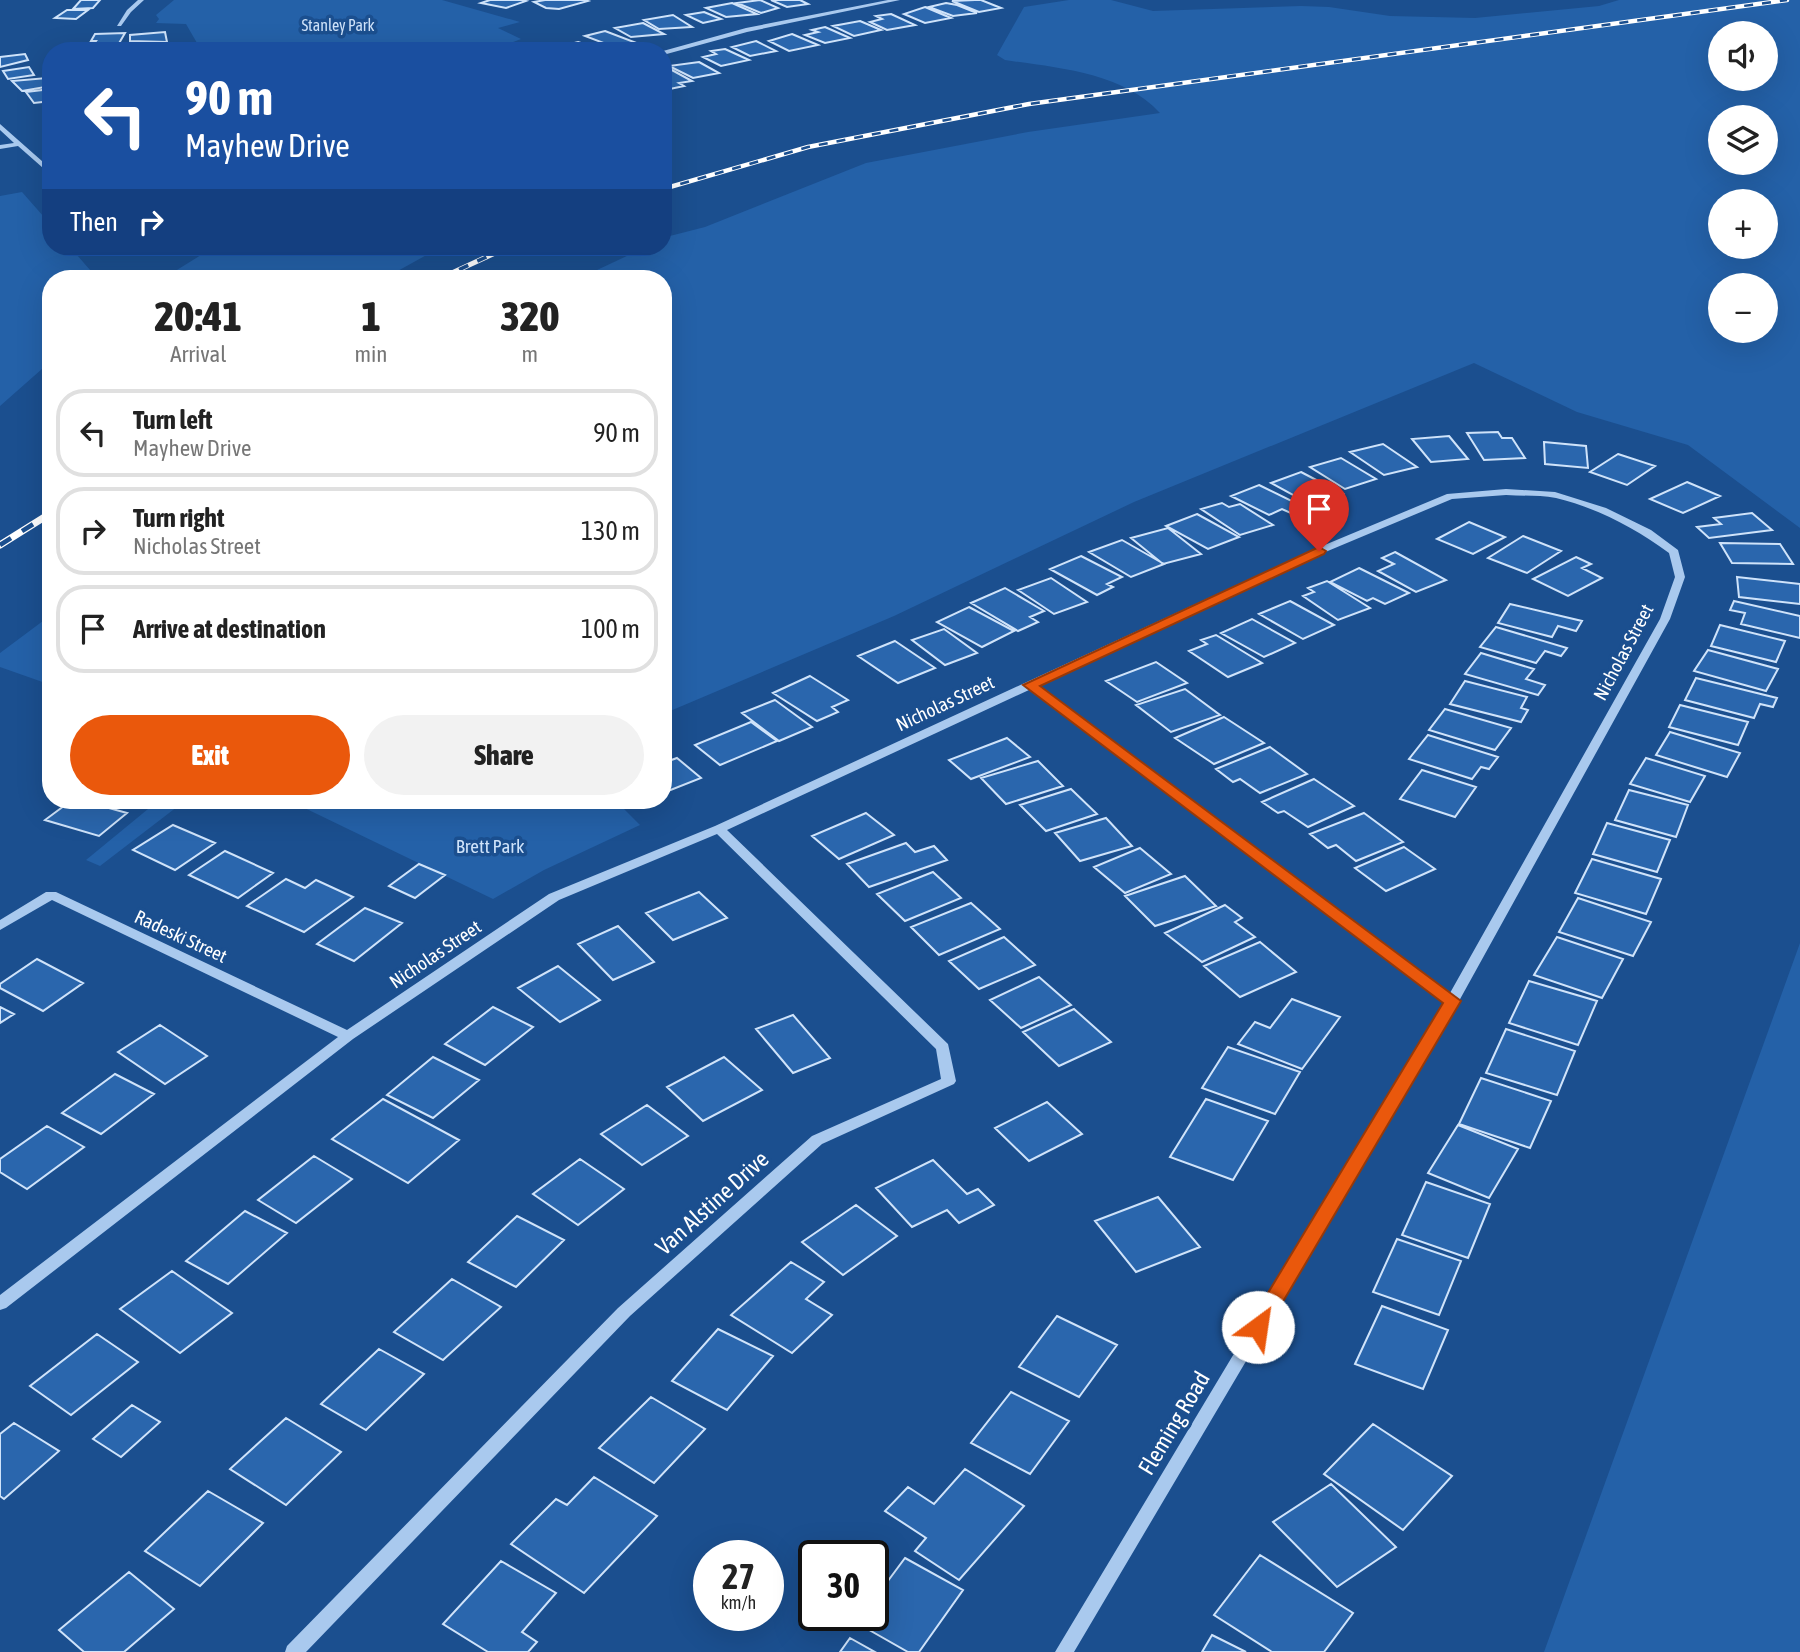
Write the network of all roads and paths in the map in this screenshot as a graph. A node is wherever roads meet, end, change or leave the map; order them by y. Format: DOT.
graph roads {
  1 [pos="141,0"];
  2 [pos="897,0"];
  3 [pos="119,25"];
  4 [pos="672,51"];
  5 [pos="0,126"];
  6 [pos="18,144"];
  7 [pos="0,147"];
  8 [pos="42,165"];
  9 [pos="1030,685"];
  10 [pos="719,829"];
  11 [pos="0,926"];
  12 [pos="1452,1001"];
  13 [pos="348,1036"];
  14 [pos="0,1304"];
  15 [pos="294,1652"];
  16 [pos="1064,1652"];
  1 -- 3 [label="street"];
  2 -- 4 [label="street"];
  5 -- 6 [label="street"];
  6 -- 7 [label="street"];
  6 -- 8 [label="street"];
  9 -- 10 [label="street, Nicholas Street"];
  9 -- 12 [label="street"];
  9 -- 12 [label="street, Nicholas Street"];
  10 -- 13 [label="street, Nicholas Street"];
  10 -- 15 [label="street, Van Alstine Drive"];
  11 -- 13 [label="street, Radeski Street"];
  12 -- 16 [label="street, Fleming Road"];
  13 -- 14 [label="street, Nicholas Street"];
}
